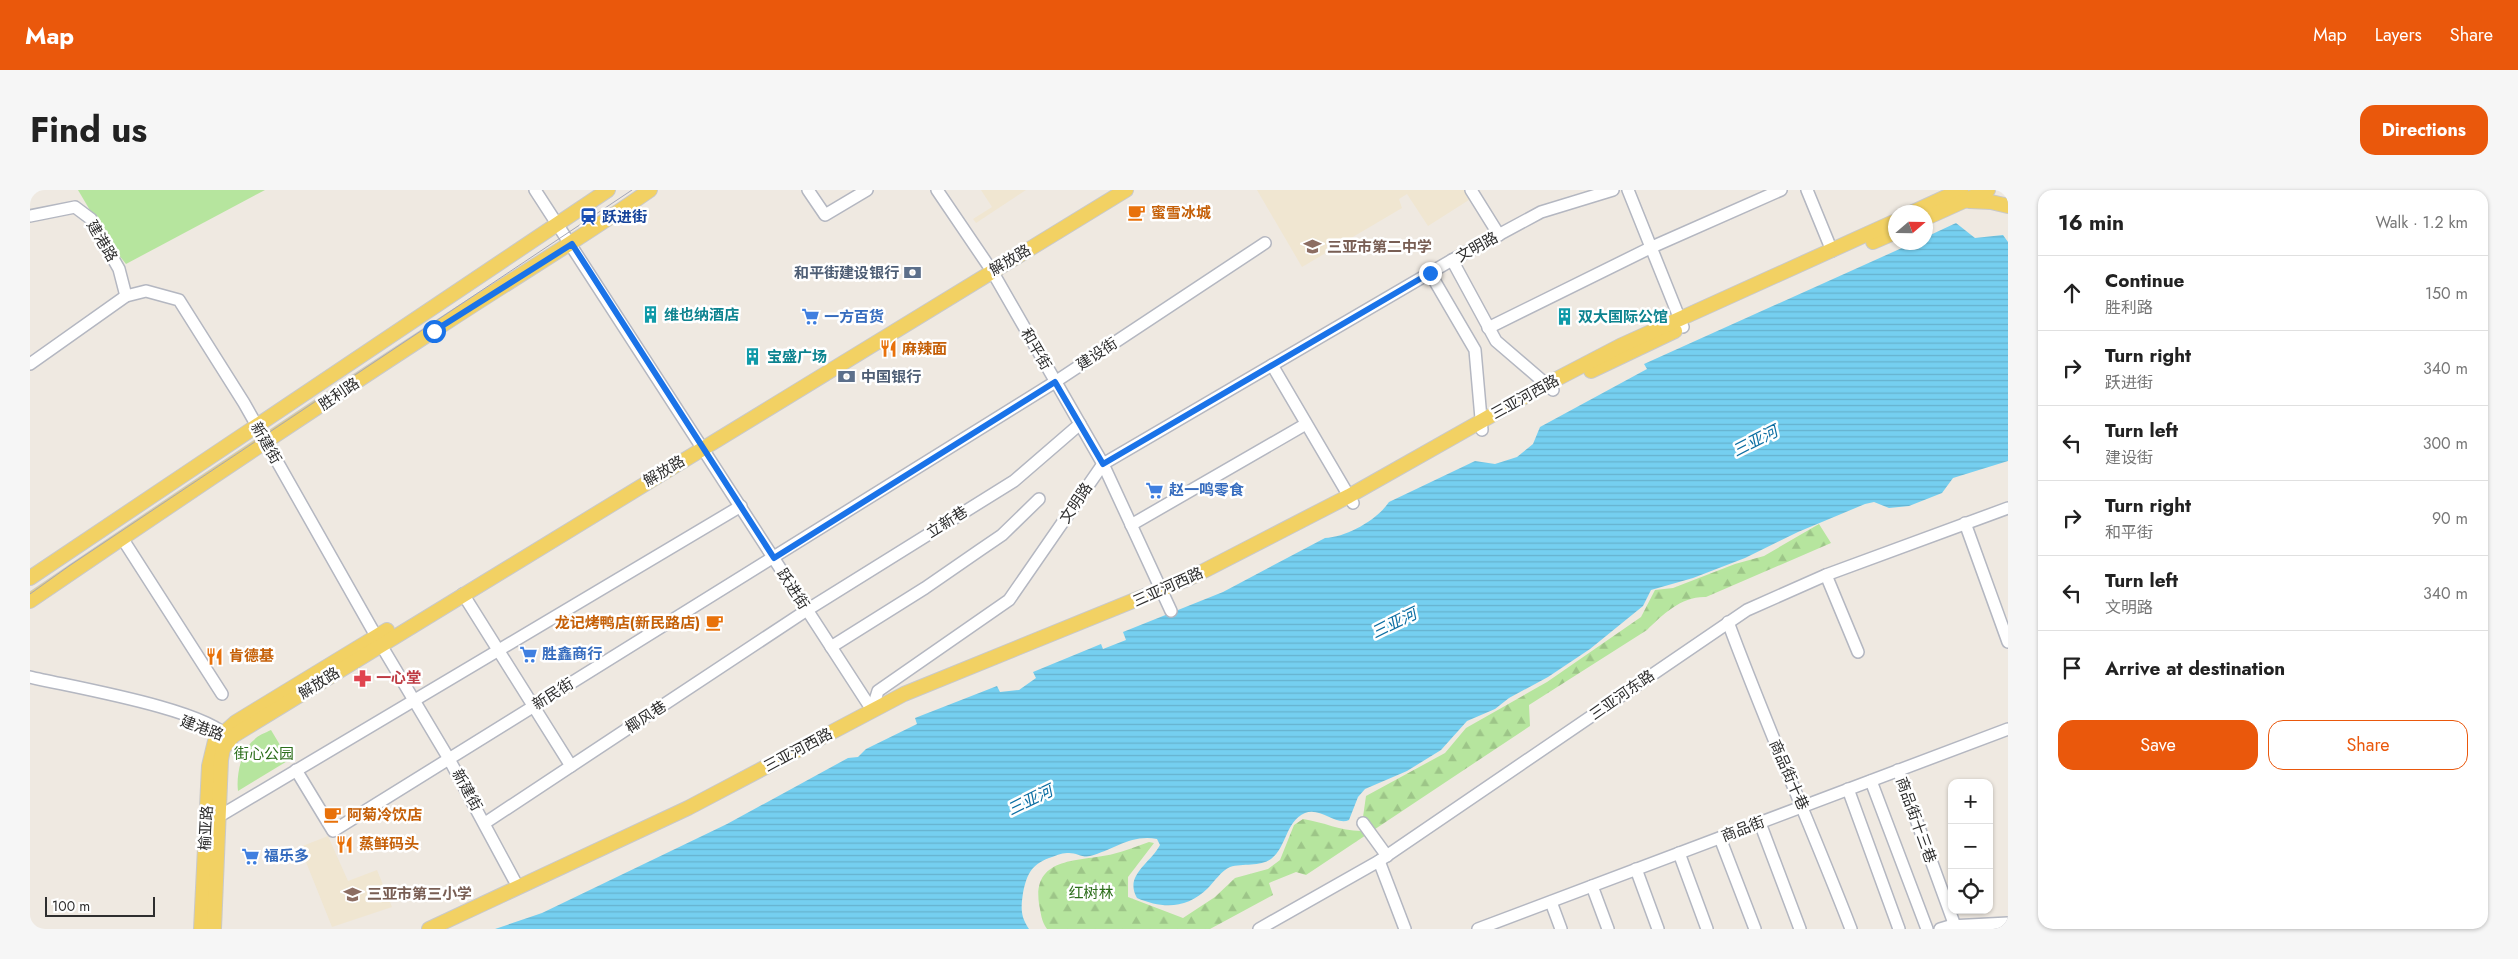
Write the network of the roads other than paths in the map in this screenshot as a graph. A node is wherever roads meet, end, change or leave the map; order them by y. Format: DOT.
graph roads {
  1 [pos="535,190"];
  2 [pos="608,190"];
  3 [pos="650,190"];
  4 [pos="808,190"];
  5 [pos="866,190"];
  6 [pos="937,190"];
  7 [pos="1109,190"];
  8 [pos="1126,190"];
  9 [pos="1471,190"];
  10 [pos="1613,190"];
  11 [pos="1628,190"];
  12 [pos="1781,190"];
  13 [pos="1807,190"];
  14 [pos="1988,190"];
  15 [pos="1961,193"];
  16 [pos="1931,205"];
  17 [pos="2008,206"];
  18 [pos="1933,213"];
  19 [pos="30,216"];
  20 [pos="558,224"];
  21 [pos="1888,225"];
  22 [pos="1499,235"];
  23 [pos="1888,235"];
  24 [pos="1265,243"];
  25 [pos="572,244"];
  26 [pos="1652,247"];
  27 [pos="1832,251"];
  28 [pos="1452,260"];
  29 [pos="989,268"];
  30 [pos="1430,273"];
  31 [pos="126,296"];
  32 [pos="1682,323"];
  33 [pos="1488,328"];
  34 [pos="30,364"];
  35 [pos="1272,365"];
  36 [pos="1055,382"];
  37 [pos="1550,387"];
  38 [pos="1080,424"];
  39 [pos="1306,424"];
  40 [pos="256,425"];
  41 [pos="1482,425"];
  42 [pos="266,442"];
  43 [pos="702,444"];
  44 [pos="1103,464"];
  45 [pos="1039,499"];
  46 [pos="1351,499"];
  47 [pos="741,506"];
  48 [pos="2008,508"];
  49 [pos="1965,522"];
  50 [pos="1131,525"];
  51 [pos="122,538"];
  52 [pos="774,558"];
  53 [pos="1826,575"];
  54 [pos="30,578"];
  55 [pos="1162,593"];
  56 [pos="463,594"];
  57 [pos="30,601"];
  58 [pos="807,610"];
  59 [pos="1171,611"];
  60 [pos="1728,622"];
  61 [pos="378,640"];
  62 [pos="2008,642"];
  63 [pos="831,647"];
  64 [pos="498,652"];
  65 [pos="1858,652"];
  66 [pos="30,677"];
  67 [pos="30,683"];
  68 [pos="222,694"];
  69 [pos="413,700"];
  70 [pos="533,707"];
  71 [pos="872,710"];
  72 [pos="2008,729"];
  73 [pos="224,735"];
  74 [pos="449,759"];
  75 [pos="571,766"];
  76 [pos="296,770"];
  77 [pos="1898,770"];
  78 [pos="1871,780"];
  79 [pos="1848,789"];
  80 [pos="1803,806"];
  81 [pos="218,816"];
  82 [pos="1760,822"];
  83 [pos="485,823"];
  84 [pos="1363,823"];
  85 [pos="1720,838"];
  86 [pos="1679,853"];
  87 [pos="1383,859"];
  88 [pos="1636,869"];
  89 [pos="1592,886"];
  90 [pos="518,887"];
  91 [pos="1551,902"];
  92 [pos="1508,918"];
  93 [pos="2008,923"];
  94 [pos="1949,927"];
  95 [pos="201,929"];
  96 [pos="214,929"];
  97 [pos="429,929"];
  98 [pos="443,929"];
  99 [pos="1259,929"];
  100 [pos="1405,929"];
  101 [pos="1478,929"];
  102 [pos="1512,929"];
  103 [pos="1561,929"];
  104 [pos="1608,929"];
  105 [pos="1658,929"];
  106 [pos="1707,929"];
  107 [pos="1754,929"];
  108 [pos="1800,929"];
  109 [pos="1851,929"];
  110 [pos="1899,929"];
  111 [pos="1927,929"];
  1 -- 20 [label="street, 跃进街"];
  2 -- 20 [label="main road, 胜利路"];
  3 -- 25 [label="main road, 胜利路"];
  4 -- 5 [label="street"];
  6 -- 29 [label="street, 和平街"];
  7 -- 29 [label="main road, 解放路"];
  8 -- 29 [label="main road, 解放路"];
  9 -- 22 [label="street"];
  10 -- 22 [label="street, 文明路"];
  11 -- 26 [label="street"];
  12 -- 26 [label="street"];
  13 -- 27 [label="street"];
  14 -- 15 [label="main road"];
  15 -- 16 [label="main road"];
  15 -- 17 [label="main road"];
  15 -- 18 [label="main road"];
  19 -- 31 [label="street, 建港路"];
  20 -- 25 [label="street, 跃进街"];
  20 -- 40 [label="main road, 胜利路"];
  21 -- 27 [label="main road, 三亚河西路"];
  22 -- 28 [label="street, 文明路"];
  23 -- 32 [label="main road, 三亚河西路"];
  24 -- 36 [label="street, 建设街"];
  25 -- 42 [label="main road, 胜利路"];
  25 -- 43 [label="street, 跃进街"];
  26 -- 32 [label="street"];
  26 -- 33 [label="street"];
  27 -- 32 [label="main road, 三亚河西路"];
  28 -- 30 [label="street, 文明路"];
  28 -- 33 [label="street"];
  29 -- 36 [label="street, 和平街"];
  29 -- 43 [label="main road, 解放路"];
  30 -- 35 [label="street, 文明路"];
  30 -- 41 [label="street"];
  31 -- 34 [label="street"];
  31 -- 40 [label="street, 新建街"];
  32 -- 37 [label="main road, 三亚河西路"];
  33 -- 37 [label="street"];
  35 -- 39 [label="street"];
  35 -- 44 [label="street, 文明路"];
  36 -- 38 [label="street, 和平街"];
  36 -- 52 [label="street, 建设街"];
  37 -- 41 [label="main road, 三亚河西路"];
  38 -- 44 [label="street, 和平街"];
  38 -- 58 [label="street, 立新巷"];
  39 -- 46 [label="street"];
  39 -- 50 [label="street"];
  40 -- 42 [label="street, 新建街"];
  40 -- 54 [label="main road, 胜利路"];
  41 -- 46 [label="main road, 三亚河西路"];
  42 -- 51 [label="main road, 胜利路"];
  42 -- 61 [label="street, 新建街"];
  43 -- 47 [label="street, 跃进街"];
  43 -- 56 [label="main road, 解放路"];
  43 -- 61 [label="main road, 解放路"];
  44 -- 50 [label="street, 和平街"];
  44 -- 71 [label="street, 文明路"];
  45 -- 63 [label="street"];
  46 -- 55 [label="main road, 三亚河西路"];
  47 -- 52 [label="street, 跃进街"];
  47 -- 64 [label="street"];
  48 -- 49 [label="street, 三亚河东路"];
  49 -- 53 [label="street, 三亚河东路"];
  49 -- 62 [label="street"];
  50 -- 55 [label="street, 和平街"];
  51 -- 57 [label="main road, 胜利路"];
  51 -- 68 [label="street"];
  52 -- 58 [label="street, 跃进街"];
  52 -- 70 [label="street, 新民街"];
  53 -- 60 [label="street, 三亚河东路"];
  53 -- 65 [label="street"];
  55 -- 59 [label="street, 和平街"];
  55 -- 71 [label="main road, 三亚河西路"];
  55 -- 98 [label="main road, 三亚河西路"];
  56 -- 61 [label="main road, 解放路"];
  56 -- 64 [label="street"];
  58 -- 63 [label="street, 跃进街"];
  58 -- 75 [label="street, 椰风巷"];
  60 -- 80 [label="street, 商品街十巷"];
  60 -- 87 [label="street, 三亚河东路"];
  61 -- 69 [label="street, 新建街"];
  61 -- 73 [label="main road, 解放路"];
  63 -- 71 [label="street, 跃进街"];
  64 -- 69 [label="street"];
  64 -- 70 [label="street"];
  66 -- 73 [label="street, 建港路"];
  67 -- 73 [label="street, 建港路"];
  69 -- 74 [label="street, 新建街"];
  69 -- 76 [label="street"];
  70 -- 74 [label="street, 新民街"];
  70 -- 75 [label="street"];
  71 -- 90 [label="main road, 三亚河西路"];
  72 -- 77 [label="street, 商品街"];
  73 -- 81 [label="main road, 榆亚路"];
  73 -- 95 [label="main road, 榆亚路"];
  74 -- 76 [label="street, 新民街"];
  74 -- 83 [label="street, 新建街"];
  75 -- 83 [label="street, 椰风巷"];
  76 -- 81 [label="street"];
  77 -- 78 [label="street, 商品街"];
  77 -- 94 [label="street, 商品街十三巷"];
  78 -- 79 [label="street, 商品街"];
  78 -- 111 [label="street"];
  79 -- 80 [label="street, 商品街"];
  79 -- 110 [label="street"];
  80 -- 82 [label="street, 商品街"];
  80 -- 109 [label="street, 商品街十巷"];
  81 -- 96 [label="main road, 榆亚路"];
  82 -- 85 [label="street, 商品街"];
  82 -- 108 [label="street"];
  83 -- 90 [label="street, 新建街"];
  84 -- 87 [label="street"];
  85 -- 86 [label="street, 商品街"];
  85 -- 107 [label="street"];
  86 -- 88 [label="street, 商品街"];
  86 -- 106 [label="street"];
  87 -- 99 [label="street, 三亚河东路"];
  87 -- 100 [label="street"];
  88 -- 89 [label="street, 商品街"];
  88 -- 105 [label="street"];
  89 -- 91 [label="street, 商品街"];
  89 -- 104 [label="street"];
  90 -- 97 [label="main road, 三亚河西路"];
  91 -- 92 [label="street, 商品街"];
  91 -- 103 [label="street"];
  92 -- 101 [label="street, 商品街"];
  92 -- 102 [label="street"];
  93 -- 94 [label="street"];
}
